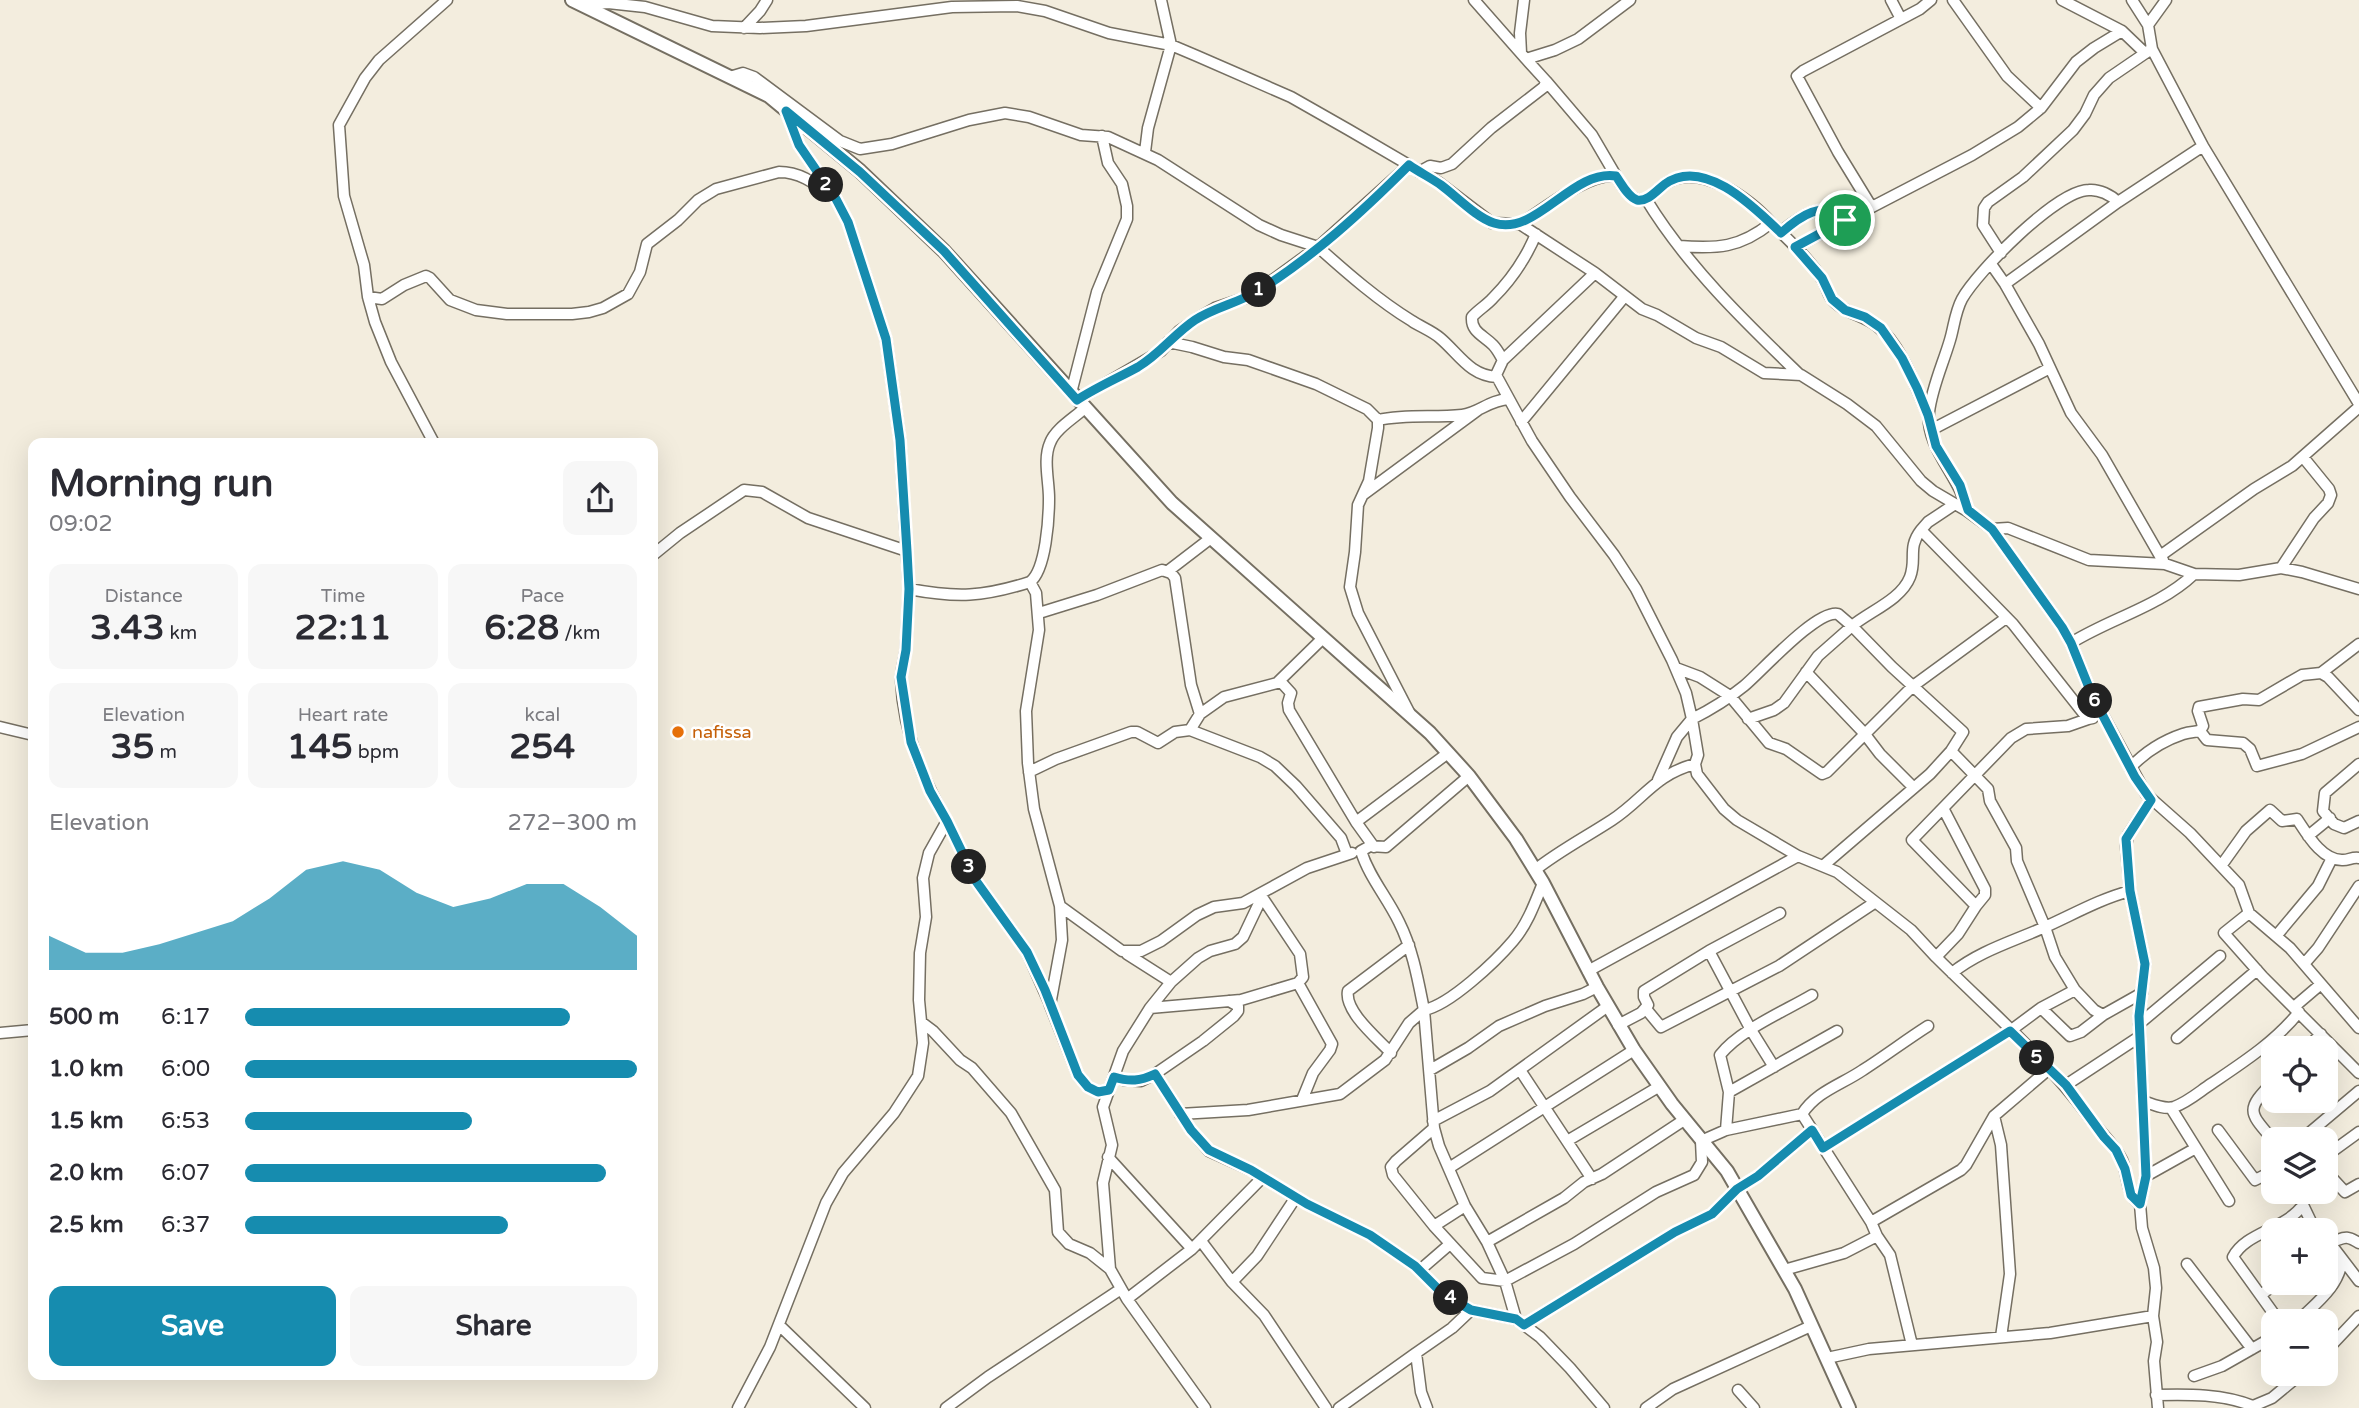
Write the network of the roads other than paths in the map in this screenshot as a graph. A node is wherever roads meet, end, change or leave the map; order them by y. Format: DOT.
graph roads {
  1 [pos="447,0"];
  2 [pos="767,0"];
  3 [pos="1161,0"];
  4 [pos="1474,0"];
  5 [pos="1524,0"];
  6 [pos="1630,0"];
  7 [pos="1891,0"];
  8 [pos="1931,0"];
  9 [pos="1953,0"];
  10 [pos="2062,0"];
  11 [pos="2132,0"];
  12 [pos="2166,0"];
  13 [pos="577,2"];
  14 [pos="1016,3"];
  15 [pos="1901,19"];
  16 [pos="2148,25"];
  17 [pos="744,28"];
  18 [pos="2122,32"];
  19 [pos="1171,46"];
  20 [pos="2149,51"];
  21 [pos="1523,57"];
  22 [pos="733,76"];
  23 [pos="1546,81"];
  24 [pos="2041,108"];
  25 [pos="786,111"];
  26 [pos="1102,136"];
  27 [pos="2203,146"];
  28 [pos="1145,152"];
  29 [pos="1409,165"];
  30 [pos="1419,172"];
  31 [pos="1616,176"];
  32 [pos="836,199"];
  33 [pos="1647,199"];
  34 [pos="2118,202"];
  35 [pos="1871,206"];
  36 [pos="1845,220"];
  37 [pos="1771,223"];
  38 [pos="1520,224"];
  39 [pos="1781,233"];
  40 [pos="1536,234"];
  41 [pos="1679,246"];
  42 [pos="1318,247"];
  43 [pos="1795,247"];
  44 [pos="2001,253"];
  45 [pos="1991,264"];
  46 [pos="1595,273"];
  47 [pos="2005,284"];
  48 [pos="368,297"];
  49 [pos="1624,297"];
  50 [pos="1168,342"];
  51 [pos="1503,360"];
  52 [pos="2050,368"];
  53 [pos="1801,375"];
  54 [pos="1497,377"];
  55 [pos="1509,399"];
  56 [pos="1078,400"];
  57 [pos="2359,405"];
  58 [pos="1478,410"];
  59 [pos="1928,415"];
  60 [pos="1378,420"];
  61 [pos="1521,422"];
  62 [pos="1931,430"];
  63 [pos="431,438"];
  64 [pos="2303,457"];
  65 [pos="1361,496"];
  66 [pos="1955,504"];
  67 [pos="1968,510"];
  68 [pos="1992,529"];
  69 [pos="1921,530"];
  70 [pos="1211,538"];
  71 [pos="658,551"];
  72 [pos="907,551"];
  73 [pos="2162,560"];
  74 [pos="2281,568"];
  75 [pos="1168,572"];
  76 [pos="2194,574"];
  77 [pos="1030,582"];
  78 [pos="909,589"];
  79 [pos="2359,589"];
  80 [pos="1039,613"];
  81 [pos="2006,618"];
  82 [pos="1852,626"];
  83 [pos="1322,639"];
  84 [pos="2071,643"];
  85 [pos="2359,644"];
  86 [pos="1676,668"];
  87 [pos="1806,672"];
  88 [pos="2321,673"];
  89 [pos="1278,682"];
  90 [pos="1913,686"];
  91 [pos="1730,696"];
  92 [pos="2357,702"];
  93 [pos="1200,714"];
  94 [pos="2104,716"];
  95 [pos="1413,719"];
  96 [pos="1692,719"];
  97 [pos="1748,719"];
  98 [pos="2088,719"];
  99 [pos="0,727"];
  100 [pos="2359,727"];
  101 [pos="1190,730"];
  102 [pos="2200,731"];
  103 [pos="1864,733"];
  104 [pos="28,734"];
  105 [pos="1951,751"];
  106 [pos="1448,753"];
  107 [pos="1695,764"];
  108 [pos="2359,764"];
  109 [pos="2130,768"];
  110 [pos="1029,772"];
  111 [pos="1976,775"];
  112 [pos="1469,776"];
  113 [pos="1658,780"];
  114 [pos="1913,787"];
  115 [pos="2151,800"];
  116 [pos="1942,808"];
  117 [pos="2330,818"];
  118 [pos="947,821"];
  119 [pos="2359,821"];
  120 [pos="1356,822"];
  121 [pos="2308,836"];
  122 [pos="1374,847"];
  123 [pos="1361,851"];
  124 [pos="1347,854"];
  125 [pos="1798,856"];
  126 [pos="2332,858"];
  127 [pos="2359,858"];
  128 [pos="1824,865"];
  129 [pos="2221,866"];
  130 [pos="1535,870"];
  131 [pos="1543,883"];
  132 [pos="2359,886"];
  133 [pos="2130,891"];
  134 [pos="1261,895"];
  135 [pos="1874,903"];
  136 [pos="1060,906"];
  137 [pos="1976,906"];
  138 [pos="2249,913"];
  139 [pos="1780,914"];
  140 [pos="2045,927"];
  141 [pos="2277,935"];
  142 [pos="1409,945"];
  143 [pos="1122,951"];
  144 [pos="1709,951"];
  145 [pos="2220,956"];
  146 [pos="1936,957"];
  147 [pos="2304,964"];
  148 [pos="2257,970"];
  149 [pos="1588,971"];
  150 [pos="1952,974"];
  151 [pos="1171,982"];
  152 [pos="1298,983"];
  153 [pos="2321,984"];
  154 [pos="1597,987"];
  155 [pos="2075,990"];
  156 [pos="1730,991"];
  157 [pos="2142,993"];
  158 [pos="1812,995"];
  159 [pos="1229,1001"];
  160 [pos="1050,1005"];
  161 [pos="1608,1006"];
  162 [pos="2041,1008"];
  163 [pos="1150,1009"];
  164 [pos="1646,1009"];
  165 [pos="1424,1010"];
  166 [pos="2296,1010"];
  167 [pos="2103,1015"];
  168 [pos="921,1022"];
  169 [pos="2139,1024"];
  170 [pos="1618,1025"];
  171 [pos="1928,1026"];
  172 [pos="2359,1028"];
  173 [pos="28,1030"];
  174 [pos="1751,1030"];
  175 [pos="1837,1031"];
  176 [pos="2010,1031"];
  177 [pos="0,1033"];
  178 [pos="2321,1034"];
  179 [pos="2139,1037"];
  180 [pos="2177,1038"];
  181 [pos="1634,1050"];
  182 [pos="1391,1053"];
  183 [pos="1774,1067"];
  184 [pos="2049,1069"];
  185 [pos="1430,1070"];
  186 [pos="1520,1070"];
  187 [pos="2359,1073"];
  188 [pos="1155,1074"];
  189 [pos="1114,1077"];
  190 [pos="2066,1085"];
  191 [pos="1660,1086"];
  192 [pos="1109,1090"];
  193 [pos="2359,1091"];
  194 [pos="1729,1092"];
  195 [pos="2261,1094"];
  196 [pos="1302,1100"];
  197 [pos="2143,1101"];
  198 [pos="1544,1106"];
  199 [pos="2171,1108"];
  200 [pos="1180,1114"];
  201 [pos="1802,1114"];
  202 [pos="1994,1116"];
  203 [pos="1684,1120"];
  204 [pos="1434,1125"];
  205 [pos="2262,1127"];
  206 [pos="2318,1127"];
  207 [pos="1726,1130"];
  208 [pos="1812,1130"];
  209 [pos="2218,1130"];
  210 [pos="2359,1132"];
  211 [pos="1567,1141"];
  212 [pos="1701,1141"];
  213 [pos="2338,1147"];
  214 [pos="1823,1148"];
  215 [pos="2196,1148"];
  216 [pos="1108,1157"];
  217 [pos="1448,1168"];
  218 [pos="2146,1176"];
  219 [pos="1264,1177"];
  220 [pos="2261,1178"];
  221 [pos="1592,1179"];
  222 [pos="2338,1184"];
  223 [pos="2359,1184"];
  224 [pos="1737,1189"];
  225 [pos="1296,1197"];
  226 [pos="2229,1201"];
  227 [pos="2140,1204"];
  228 [pos="2303,1205"];
  229 [pos="1465,1206"];
  230 [pos="2289,1218"];
  231 [pos="2309,1218"];
  232 [pos="1871,1222"];
  233 [pos="1434,1226"];
  234 [pos="2261,1234"];
  235 [pos="1877,1236"];
  236 [pos="2338,1238"];
  237 [pos="1200,1241"];
  238 [pos="1487,1242"];
  239 [pos="2359,1243"];
  240 [pos="1450,1244"];
  241 [pos="1192,1249"];
  242 [pos="2338,1255"];
  243 [pos="2342,1260"];
  244 [pos="2187,1264"];
  245 [pos="1110,1269"];
  246 [pos="1420,1270"];
  247 [pos="1784,1270"];
  248 [pos="1504,1281"];
  249 [pos="2359,1281"];
  250 [pos="1232,1282"];
  251 [pos="1124,1294"];
  252 [pos="2261,1295"];
  253 [pos="2271,1309"];
  254 [pos="2310,1309"];
  255 [pos="1471,1310"];
  256 [pos="2153,1316"];
  257 [pos="2359,1316"];
  258 [pos="1520,1322"];
  259 [pos="779,1325"];
  260 [pos="1811,1326"];
  261 [pos="2001,1337"];
  262 [pos="2338,1338"];
  263 [pos="2261,1344"];
  264 [pos="1912,1345"];
  265 [pos="2252,1349"];
  266 [pos="1416,1353"];
  267 [pos="1827,1358"];
  268 [pos="2194,1376"];
  269 [pos="2286,1386"];
  270 [pos="1738,1390"];
  271 [pos="2156,1395"];
  272 [pos="738,1408"];
  273 [pos="865,1408"];
  274 [pos="946,1408"];
  275 [pos="1205,1408"];
  276 [pos="1326,1408"];
  277 [pos="1339,1408"];
  278 [pos="1427,1408"];
  279 [pos="1604,1408"];
  280 [pos="1646,1408"];
  281 [pos="1754,1408"];
  282 [pos="1849,1408"];
  283 [pos="2158,1408"];
  1 -- 48 [label="street"];
  2 -- 17 [label="street"];
  3 -- 19 [label="street"];
  4 -- 21 [label="street"];
  5 -- 21 [label="street"];
  6 -- 21 [label="street"];
  7 -- 15 [label="street"];
  8 -- 15 [label="street"];
  9 -- 24 [label="street"];
  10 -- 18 [label="street"];
  11 -- 16 [label="street"];
  12 -- 16 [label="street"];
  13 -- 17 [label="street"];
  13 -- 22 [label="street"];
  14 -- 17 [label="street"];
  14 -- 19 [label="street"];
  15 -- 35 [label="street"];
  16 -- 20 [label="street"];
  18 -- 20 [label="street"];
  18 -- 24 [label="street"];
  19 -- 28 [label="street"];
  19 -- 29 [label="street"];
  20 -- 27 [label="street"];
  20 -- 44 [label="street"];
  21 -- 23 [label="street"];
  22 -- 25 [label="street"];
  22 -- 26 [label="street"];
  23 -- 30 [label="street"];
  23 -- 31 [label="street"];
  24 -- 35 [label="street"];
  25 -- 32 [label="street"];
  25 -- 56 [label="street"];
  26 -- 28 [label="street"];
  26 -- 56 [label="street"];
  27 -- 34 [label="street"];
  27 -- 57 [label="street"];
  28 -- 42 [label="street"];
  29 -- 30 [label="street"];
  29 -- 42 [label="street"];
  30 -- 38 [label="street"];
  31 -- 33 [label="street"];
  31 -- 38 [label="street"];
  32 -- 48 [label="street"];
  32 -- 72 [label="street"];
  33 -- 37 [label="street"];
  33 -- 41 [label="street"];
  34 -- 44 [label="street"];
  34 -- 47 [label="street"];
  35 -- 36 [label="street"];
  36 -- 39 [label="street"];
  36 -- 43 [label="street"];
  37 -- 39 [label="street"];
  37 -- 41 [label="street"];
  38 -- 40 [label="street"];
  39 -- 43 [label="street"];
  40 -- 46 [label="street"];
  40 -- 51 [label="street"];
  41 -- 53 [label="street"];
  42 -- 50 [label="street"];
  42 -- 54 [label="street"];
  43 -- 59 [label="street"];
  44 -- 45 [label="street"];
  45 -- 47 [label="street"];
  45 -- 59 [label="street"];
  46 -- 49 [label="street"];
  46 -- 51 [label="street"];
  47 -- 52 [label="street"];
  48 -- 63 [label="street"];
  49 -- 53 [label="street"];
  49 -- 61 [label="street"];
  50 -- 56 [label="street"];
  50 -- 60 [label="street"];
  51 -- 54 [label="street"];
  52 -- 62 [label="street"];
  52 -- 73 [label="street"];
  53 -- 66 [label="street"];
  54 -- 55 [label="street"];
  55 -- 58 [label="street"];
  55 -- 61 [label="street"];
  56 -- 70 [label="street"];
  56 -- 77 [label="street"];
  57 -- 64 [label="street"];
  58 -- 60 [label="street"];
  58 -- 65 [label="street"];
  59 -- 62 [label="street"];
  60 -- 65 [label="street"];
  61 -- 86 [label="street"];
  62 -- 67 [label="street"];
  64 -- 73 [label="street"];
  64 -- 74 [label="street"];
  65 -- 95 [label="street"];
  66 -- 67 [label="street"];
  66 -- 69 [label="street"];
  67 -- 68 [label="street"];
  68 -- 73 [label="street"];
  68 -- 84 [label="street"];
  69 -- 81 [label="street"];
  69 -- 82 [label="street"];
  70 -- 75 [label="street"];
  70 -- 83 [label="street"];
  71 -- 72 [label="street"];
  72 -- 78 [label="street"];
  73 -- 76 [label="street"];
  74 -- 76 [label="street"];
  74 -- 79 [label="street"];
  75 -- 80 [label="street"];
  75 -- 93 [label="street"];
  76 -- 84 [label="street"];
  77 -- 78 [label="street"];
  77 -- 80 [label="street"];
  78 -- 118 [label="street"];
  80 -- 110 [label="street"];
  81 -- 90 [label="street"];
  81 -- 98 [label="street"];
  82 -- 87 [label="street"];
  82 -- 90 [label="street"];
  82 -- 91 [label="street"];
  83 -- 89 [label="street"];
  83 -- 95 [label="street"];
  84 -- 94 [label="street"];
  85 -- 88 [label="street"];
  86 -- 91 [label="street"];
  86 -- 96 [label="street"];
  87 -- 97 [label="street"];
  87 -- 103 [label="street"];
  88 -- 92 [label="street"];
  88 -- 102 [label="street"];
  89 -- 93 [label="street"];
  89 -- 120 [label="street"];
  90 -- 103 [label="street"];
  90 -- 105 [label="street"];
  91 -- 96 [label="street"];
  91 -- 97 [label="street"];
  93 -- 101 [label="street"];
  94 -- 98 [label="street"];
  94 -- 109 [label="street"];
  95 -- 106 [label="street"];
  96 -- 107 [label="street"];
  96 -- 113 [label="street"];
  97 -- 103 [label="street"];
  98 -- 111 [label="street"];
  99 -- 104 [label="street"];
  100 -- 102 [label="street"];
  101 -- 110 [label="street"];
  101 -- 124 [label="street"];
  102 -- 109 [label="street"];
  103 -- 114 [label="street"];
  105 -- 111 [label="street"];
  105 -- 114 [label="street"];
  106 -- 112 [label="street"];
  106 -- 120 [label="street"];
  107 -- 113 [label="street"];
  107 -- 125 [label="street"];
  108 -- 117 [label="street"];
  109 -- 115 [label="street"];
  110 -- 136 [label="street"];
  111 -- 116 [label="street"];
  111 -- 140 [label="street"];
  112 -- 122 [label="street"];
  112 -- 130 [label="street"];
  113 -- 130 [label="street"];
  114 -- 128 [label="street"];
  115 -- 129 [label="street"];
  115 -- 133 [label="street"];
  116 -- 137 [label="street"];
  116 -- 137 [label="street"];
  117 -- 119 [label="street"];
  117 -- 121 [label="street"];
  118 -- 160 [label="street"];
  118 -- 168 [label="street"];
  120 -- 122 [label="street"];
  121 -- 126 [label="street"];
  121 -- 129 [label="street"];
  122 -- 123 [label="street"];
  123 -- 124 [label="street"];
  123 -- 142 [label="street"];
  124 -- 134 [label="street"];
  125 -- 128 [label="street"];
  125 -- 149 [label="street"];
  126 -- 127 [label="street"];
  126 -- 141 [label="street"];
  128 -- 135 [label="street"];
  129 -- 138 [label="street"];
  130 -- 131 [label="street"];
  131 -- 149 [label="street"];
  131 -- 165 [label="street"];
  132 -- 147 [label="street"];
  133 -- 140 [label="street"];
  133 -- 157 [label="street"];
  134 -- 143 [label="street"];
  134 -- 151 [label="street"];
  134 -- 152 [label="street"];
  135 -- 146 [label="street"];
  135 -- 156 [label="street"];
  136 -- 143 [label="street"];
  136 -- 160 [label="street"];
  137 -- 146 [label="street"];
  138 -- 141 [label="street"];
  138 -- 148 [label="street"];
  139 -- 144 [label="street"];
  140 -- 150 [label="street"];
  140 -- 155 [label="street"];
  141 -- 147 [label="street"];
  142 -- 165 [label="street"];
  142 -- 182 [label="street"];
  143 -- 151 [label="street"];
  144 -- 156 [label="street"];
  144 -- 164 [label="street"];
  145 -- 169 [label="street"];
  146 -- 150 [label="street"];
  147 -- 153 [label="street"];
  148 -- 166 [label="street"];
  148 -- 180 [label="street"];
  149 -- 154 [label="street"];
  150 -- 176 [label="street"];
  151 -- 163 [label="street"];
  152 -- 159 [label="street"];
  152 -- 196 [label="street"];
  153 -- 166 [label="street"];
  153 -- 172 [label="street"];
  154 -- 161 [label="street"];
  154 -- 185 [label="street"];
  155 -- 162 [label="street"];
  155 -- 167 [label="street"];
  156 -- 164 [label="street"];
  156 -- 174 [label="street"];
  157 -- 167 [label="street"];
  157 -- 169 [label="street"];
  158 -- 174 [label="street"];
  159 -- 163 [label="street"];
  159 -- 188 [label="street"];
  160 -- 192 [label="street"];
  161 -- 170 [label="street"];
  161 -- 186 [label="street"];
  162 -- 167 [label="street"];
  162 -- 176 [label="street"];
  163 -- 189 [label="street"];
  164 -- 170 [label="street"];
  165 -- 182 [label="street"];
  165 -- 185 [label="street"];
  166 -- 178 [label="street"];
  166 -- 199 [label="street"];
  168 -- 245 [label="street"];
  168 -- 259 [label="street"];
  169 -- 179 [label="street"];
  170 -- 181 [label="street"];
  171 -- 201 [label="street"];
  173 -- 177 [label="street"];
  174 -- 183 [label="street"];
  174 -- 194 [label="street"];
  175 -- 183 [label="street"];
  176 -- 184 [label="street"];
  176 -- 214 [label="street"];
  178 -- 187 [label="street"];
  179 -- 190 [label="street"];
  179 -- 197 [label="street"];
  181 -- 191 [label="street"];
  181 -- 198 [label="street"];
  182 -- 196 [label="street"];
  183 -- 194 [label="street"];
  184 -- 190 [label="street"];
  184 -- 202 [label="street"];
  185 -- 204 [label="street"];
  186 -- 198 [label="street"];
  186 -- 204 [label="street"];
  188 -- 189 [label="street"];
  188 -- 200 [label="street"];
  189 -- 192 [label="street"];
  190 -- 227 [label="street"];
  191 -- 203 [label="street"];
  191 -- 211 [label="street"];
  192 -- 216 [label="street"];
  193 -- 206 [label="street"];
  194 -- 207 [label="street"];
  195 -- 205 [label="street"];
  196 -- 200 [label="street"];
  197 -- 199 [label="street"];
  197 -- 218 [label="street"];
  198 -- 211 [label="street"];
  198 -- 217 [label="street"];
  199 -- 215 [label="street"];
  200 -- 219 [label="street"];
  201 -- 207 [label="street"];
  201 -- 208 [label="street"];
  202 -- 232 [label="street"];
  202 -- 261 [label="street"];
  203 -- 212 [label="street"];
  203 -- 221 [label="street"];
  204 -- 217 [label="street"];
  204 -- 233 [label="street"];
  207 -- 212 [label="street"];
  208 -- 214 [label="street"];
  208 -- 224 [label="street"];
  209 -- 220 [label="street"];
  210 -- 213 [label="street"];
  211 -- 221 [label="street"];
  212 -- 224 [label="street"];
  212 -- 248 [label="street"];
  214 -- 232 [label="street"];
  215 -- 218 [label="street"];
  215 -- 226 [label="street"];
  216 -- 241 [label="street"];
  216 -- 245 [label="street"];
  217 -- 229 [label="street"];
  218 -- 227 [label="street"];
  219 -- 225 [label="street"];
  219 -- 237 [label="street"];
  221 -- 238 [label="street"];
  222 -- 223 [label="street"];
  224 -- 247 [label="street"];
  224 -- 258 [label="street"];
  225 -- 246 [label="street"];
  225 -- 250 [label="street"];
  227 -- 256 [label="street"];
  228 -- 230 [label="street"];
  228 -- 231 [label="street"];
  229 -- 233 [label="street"];
  229 -- 238 [label="street"];
  232 -- 235 [label="street"];
  233 -- 240 [label="street"];
  234 -- 252 [label="street"];
  235 -- 247 [label="street"];
  235 -- 264 [label="street"];
  236 -- 239 [label="street"];
  237 -- 241 [label="street"];
  237 -- 250 [label="street"];
  238 -- 248 [label="street"];
  240 -- 246 [label="street"];
  240 -- 248 [label="street"];
  241 -- 251 [label="street"];
  242 -- 243 [label="street"];
  243 -- 249 [label="street"];
  243 -- 254 [label="street"];
  244 -- 265 [label="street"];
  245 -- 251 [label="street"];
  246 -- 255 [label="street"];
  247 -- 260 [label="street"];
  248 -- 258 [label="street"];
  250 -- 276 [label="street"];
  251 -- 274 [label="street"];
  251 -- 275 [label="street"];
  252 -- 253 [label="street"];
  255 -- 258 [label="street"];
  255 -- 266 [label="street"];
  256 -- 261 [label="street"];
  256 -- 271 [label="street"];
  257 -- 262 [label="street"];
  258 -- 279 [label="street"];
  259 -- 272 [label="street"];
  259 -- 273 [label="street"];
  260 -- 267 [label="street"];
  260 -- 280 [label="street"];
  261 -- 264 [label="street"];
  263 -- 265 [label="street"];
  264 -- 267 [label="street"];
  265 -- 268 [label="street"];
  266 -- 277 [label="street"];
  266 -- 278 [label="street"];
  267 -- 282 [label="street"];
  269 -- 271 [label="street"];
  270 -- 281 [label="street"];
  271 -- 283 [label="street"];
}
